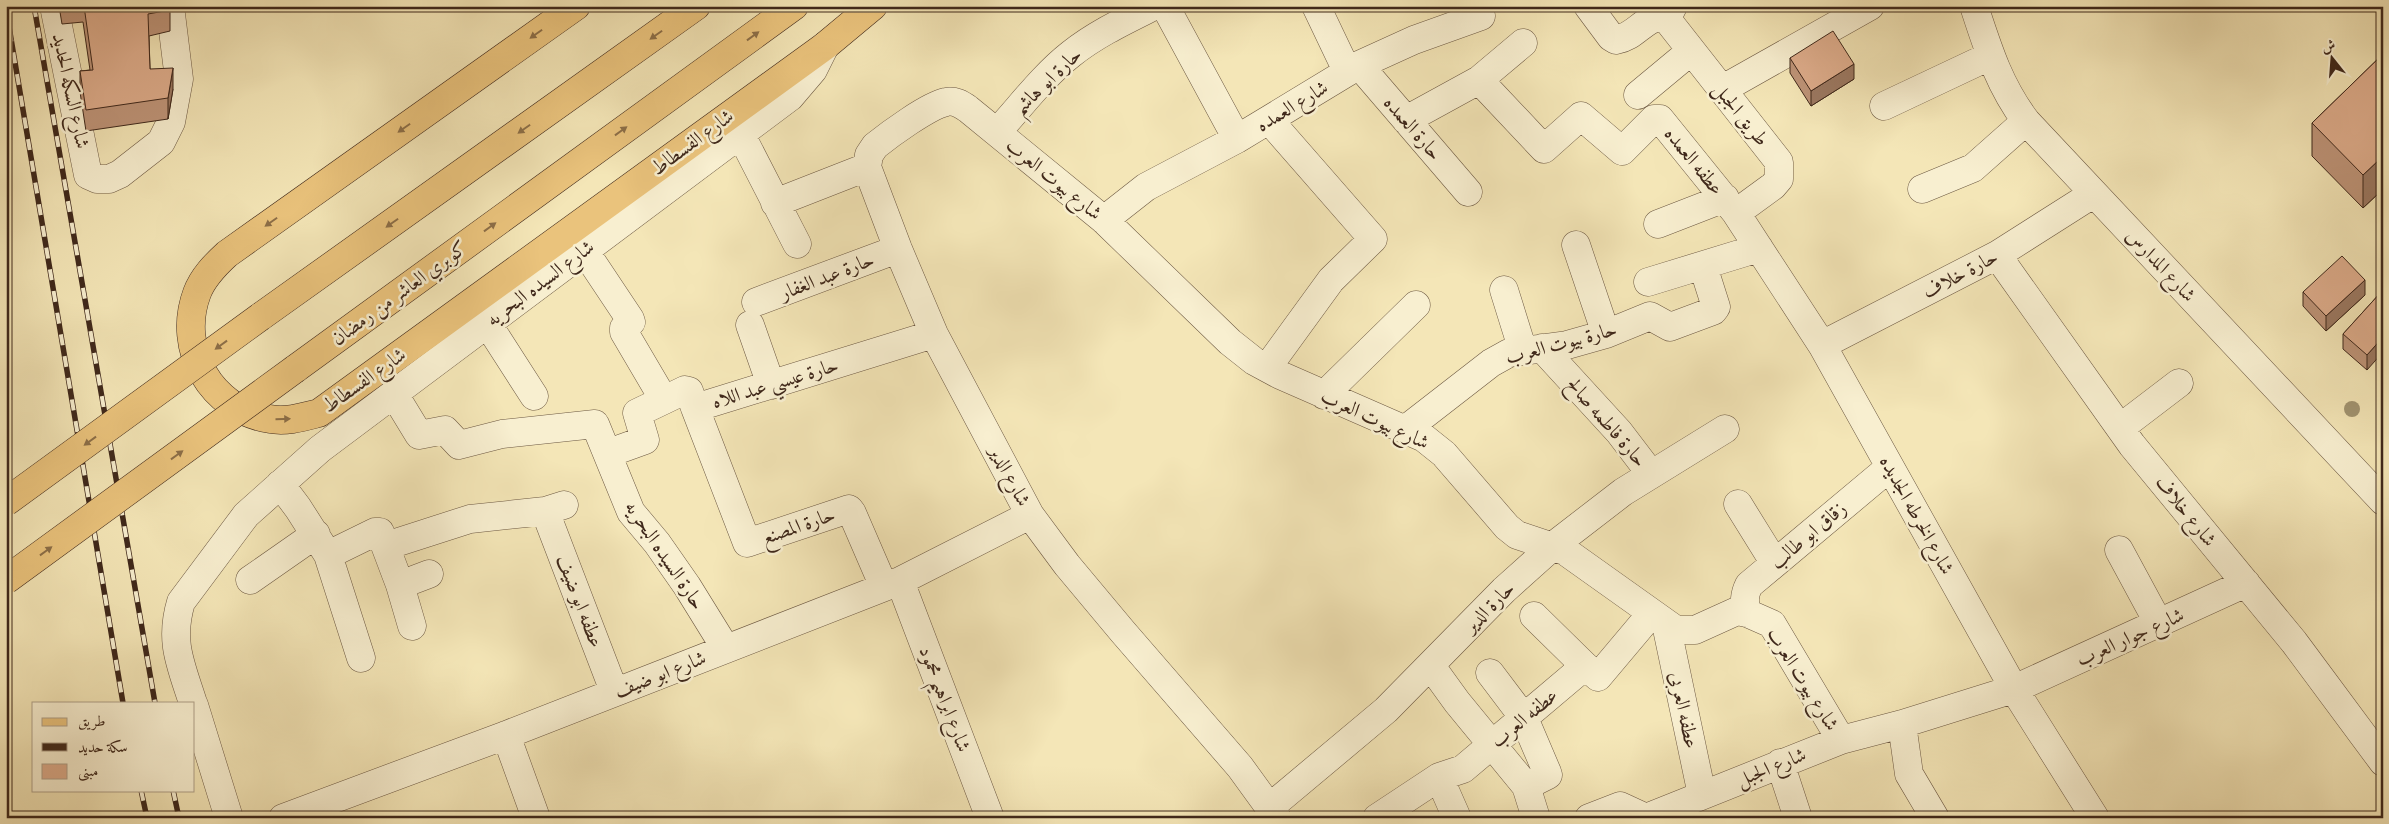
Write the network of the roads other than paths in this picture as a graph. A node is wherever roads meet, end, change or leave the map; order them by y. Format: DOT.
graph roads {
  1 [pos="54,6"];
  2 [pos="170,6"];
  3 [pos="576,6"];
  4 [pos="696,6"];
  5 [pos="794,6"];
  6 [pos="872,6"];
  7 [pos="1154,6"];
  8 [pos="1165,6"];
  9 [pos="1316,6"];
  10 [pos="1477,6"];
  11 [pos="1588,6"];
  12 [pos="1870,6"];
  13 [pos="1974,6"];
  14 [pos="1670,11"];
  15 [pos="1523,43"];
  16 [pos="825,46"];
  17 [pos="1691,51"];
  18 [pos="1990,56"];
  19 [pos="1353,68"];
  20 [pos="1479,80"];
  21 [pos="1721,90"];
  22 [pos="1638,95"];
  23 [pos="1884,106"];
  24 [pos="1269,120"];
  25 [pos="1406,120"];
  26 [pos="2026,121"];
  27 [pos="997,132"];
  28 [pos="740,134"];
  29 [pos="1237,139"];
  30 [pos="868,167"];
  31 [pos="1922,189"];
  32 [pos="1468,192"];
  33 [pos="2093,194"];
  34 [pos="775,203"];
  35 [pos="1730,206"];
  36 [pos="1104,220"];
  37 [pos="1658,224"];
  38 [pos="798,244"];
  39 [pos="1576,245"];
  40 [pos="1759,248"];
  41 [pos="898,249"];
  42 [pos="584,250"];
  43 [pos="1997,255"];
  44 [pos="1703,266"];
  45 [pos="1648,282"];
  46 [pos="1504,290"];
  47 [pos="1416,304"];
  48 [pos="487,323"];
  49 [pos="934,334"];
  50 [pos="1606,334"];
  51 [pos="1822,345"];
  52 [pos="1532,349"];
  53 [pos="1267,368"];
  54 [pos="2179,383"];
  55 [pos="771,385"];
  56 [pos="394,394"];
  57 [pos="1324,395"];
  58 [pos="534,396"];
  59 [pos="664,400"];
  60 [pos="695,408"];
  61 [pos="2120,428"];
  62 [pos="1406,429"];
  63 [pos="1726,429"];
  64 [pos="608,453"];
  65 [pos="1890,467"];
  66 [pos="1651,474"];
  67 [pos="280,484"];
  68 [pos="2383,501"];
  69 [pos="6,502"];
  70 [pos="1738,504"];
  71 [pos="1030,515"];
  72 [pos="322,544"];
  73 [pos="386,546"];
  74 [pos="1553,546"];
  75 [pos="2119,550"];
  76 [pos="1774,562"];
  77 [pos="429,574"];
  78 [pos="6,580"];
  79 [pos="250,580"];
  80 [pos="2246,583"];
  81 [pos="892,584"];
  82 [pos="400,585"];
  83 [pos="1747,613"];
  84 [pos="1534,616"];
  85 [pos="1659,619"];
  86 [pos="2159,624"];
  87 [pos="412,626"];
  88 [pos="726,649"];
  89 [pos="361,658"];
  90 [pos="1431,666"];
  91 [pos="1585,666"];
  92 [pos="1490,673"];
  93 [pos="2014,689"];
  94 [pos="614,691"];
  95 [pos="192,702"];
  96 [pos="195,710"];
  97 [pos="1524,718"];
  98 [pos="1902,724"];
  99 [pos="506,735"];
  100 [pos="1841,740"];
  101 [pos="1492,745"];
  102 [pos="2383,762"];
  103 [pos="1780,763"];
  104 [pos="1439,777"];
  105 [pos="1526,786"];
  106 [pos="1702,795"];
  107 [pos="1273,813"];
  108 [pos="229,818"];
  109 [pos="283,818"];
  110 [pos="536,818"];
  111 [pos="990,818"];
  112 [pos="1377,818"];
  113 [pos="1457,818"];
  114 [pos="1536,818"];
  115 [pos="1589,818"];
  116 [pos="1646,818"];
  117 [pos="1798,818"];
  118 [pos="1935,818"];
  119 [pos="2095,818"];
  1 -- 2 [label="street, شارع السكه الحديد"];
  3 -- 16 [label="main road, شارع الفسطاط, one-way"];
  4 -- 69 [label="main road, one-way, bridge"];
  78 -- 5 [label="main road, كوبري العاشر من رمضان, one-way, bridge"];
  6 -- 16 [label="main road, شارع الفسطاط"];
  7 -- 27 [label="street, حارة ابو هاشم"];
  8 -- 29 [label="street"];
  9 -- 19 [label="street, حارة العمده"];
  10 -- 19 [label="street, شارع العمده"];
  11 -- 14 [label="street"];
  12 -- 21 [label="street"];
  13 -- 18 [label="street, شارع المدارس"];
  14 -- 17 [label="street, طريق الجبل"];
  15 -- 20 [label="street"];
  16 -- 28 [label="street, شارع السيده البحريه"];
  17 -- 21 [label="street, طريق الجبل"];
  17 -- 22 [label="street"];
  18 -- 23 [label="street"];
  18 -- 26 [label="street, شارع المدارس"];
  19 -- 24 [label="street, شارع العمده"];
  19 -- 25 [label="street, حارة العمده"];
  20 -- 25 [label="street"];
  20 -- 35 [label="street, عطفه العمده"];
  21 -- 35 [label="street, طريق الجبل"];
  24 -- 29 [label="street, شارع العمده"];
  24 -- 53 [label="street"];
  25 -- 32 [label="street, حارة العمده"];
  26 -- 31 [label="street"];
  26 -- 33 [label="street, شارع المدارس"];
  27 -- 30 [label="street, شارع بيوت العرب"];
  27 -- 36 [label="street, شارع بيوت العرب"];
  28 -- 34 [label="street"];
  28 -- 42 [label="street, شارع السيده البحريه"];
  29 -- 36 [label="street, شارع العمده"];
  30 -- 34 [label="street"];
  30 -- 41 [label="street, شارع الدير"];
  33 -- 43 [label="street, حارة خلاف"];
  33 -- 68 [label="street, شارع المدارس"];
  34 -- 38 [label="street"];
  35 -- 37 [label="street"];
  35 -- 40 [label="street, شارع الخرطه الجديده"];
  36 -- 53 [label="street, شارع بيوت العرب"];
  39 -- 50 [label="street"];
  40 -- 44 [label="street"];
  40 -- 51 [label="street, شارع الخرطه الجديده"];
  41 -- 49 [label="street, شارع الدير"];
  41 -- 55 [label="street, حارة عبد الغفار"];
  42 -- 48 [label="street, شارع السيده البحريه"];
  42 -- 59 [label="street"];
  43 -- 51 [label="street, حارة خلاف"];
  43 -- 61 [label="street, شارع خلاف"];
  44 -- 45 [label="street"];
  44 -- 50 [label="street, حارة بيوت العرب"];
  46 -- 52 [label="street"];
  47 -- 57 [label="street"];
  48 -- 56 [label="street, شارع السيده البحريه"];
  48 -- 58 [label="street"];
  49 -- 55 [label="street, حارة عيسي عبد اللاه"];
  49 -- 71 [label="street, شارع الدير"];
  50 -- 52 [label="street, حارة بيوت العرب"];
  51 -- 65 [label="street, شارع الخرطه الجديده"];
  52 -- 62 [label="street, حارة بيوت العرب"];
  52 -- 66 [label="street, حارة فاطمه صالح"];
  53 -- 57 [label="street, شارع بيوت العرب"];
  54 -- 61 [label="street"];
  55 -- 60 [label="street, حارة عيسي عبد اللاه"];
  56 -- 64 [label="street, حارة السيده البحريه"];
  56 -- 67 [label="street, شارع السيده البحريه"];
  57 -- 62 [label="street, شارع بيوت العرب"];
  59 -- 60 [label="street, حارة عيسي عبد اللاه"];
  59 -- 64 [label="street, حارة عيسي عبد اللاه"];
  60 -- 81 [label="street, حارة المصنع"];
  61 -- 80 [label="street, شارع خلاف"];
  62 -- 74 [label="street, شارع بيوت العرب"];
  63 -- 66 [label="street, حارة الدير"];
  64 -- 88 [label="street, حارة السيده البحريه"];
  65 -- 76 [label="street, زقاق ابو طالب"];
  65 -- 93 [label="street, شارع الخرطه الجديده"];
  66 -- 74 [label="street, حارة الدير"];
  67 -- 72 [label="street"];
  67 -- 95 [label="street, شارع السيده البحريه"];
  70 -- 76 [label="street"];
  71 -- 81 [label="street, شارع ابو ضيف"];
  71 -- 107 [label="street, شارع الدير"];
  72 -- 73 [label="street"];
  72 -- 79 [label="street"];
  72 -- 89 [label="street"];
  73 -- 82 [label="street"];
  73 -- 94 [label="street, عطفه ابو ضيف"];
  74 -- 85 [label="street, شارع بيوت العرب"];
  74 -- 90 [label="street, حارة الدير"];
  75 -- 86 [label="street"];
  76 -- 83 [label="street, زقاق ابو طالب"];
  77 -- 82 [label="street"];
  80 -- 86 [label="street, شارع جوار العرب"];
  80 -- 102 [label="street, شارع خلاف"];
  81 -- 88 [label="street, شارع ابو ضيف"];
  81 -- 111 [label="street, شارع ابراهيم محمود"];
  82 -- 87 [label="street"];
  83 -- 85 [label="street, شارع بيوت العرب"];
  83 -- 100 [label="street, شارع بيوت العرب"];
  84 -- 91 [label="street"];
  85 -- 91 [label="street"];
  85 -- 106 [label="street, عطفه العربى"];
  86 -- 93 [label="street, شارع جوار العرب"];
  88 -- 94 [label="street, شارع ابو ضيف"];
  90 -- 101 [label="street"];
  90 -- 107 [label="street, حارة الدير"];
  91 -- 97 [label="street, عطفه العرب"];
  92 -- 97 [label="street"];
  93 -- 98 [label="street, شارع الجبل"];
  93 -- 119 [label="street, شارع الخرطه الجديده"];
  94 -- 99 [label="street, شارع ابو ضيف"];
  96 -- 108 [label="street, شارع السيده البحريه"];
  97 -- 101 [label="street, عطفه العرب"];
  97 -- 105 [label="street"];
  98 -- 100 [label="street, شارع الجبل"];
  98 -- 118 [label="street"];
  99 -- 109 [label="street, شارع ابو ضيف"];
  99 -- 110 [label="street"];
  100 -- 103 [label="street, شارع الجبل"];
  101 -- 104 [label="street, عطفه العرب"];
  101 -- 105 [label="street"];
  103 -- 106 [label="street, شارع الجبل"];
  103 -- 117 [label="street"];
  104 -- 112 [label="street, عطفه العرب"];
  104 -- 113 [label="street"];
  105 -- 114 [label="street"];
  106 -- 116 [label="street, شارع الجبل"];
  115 -- 116 [label="street, شارع الجبل"];
}
